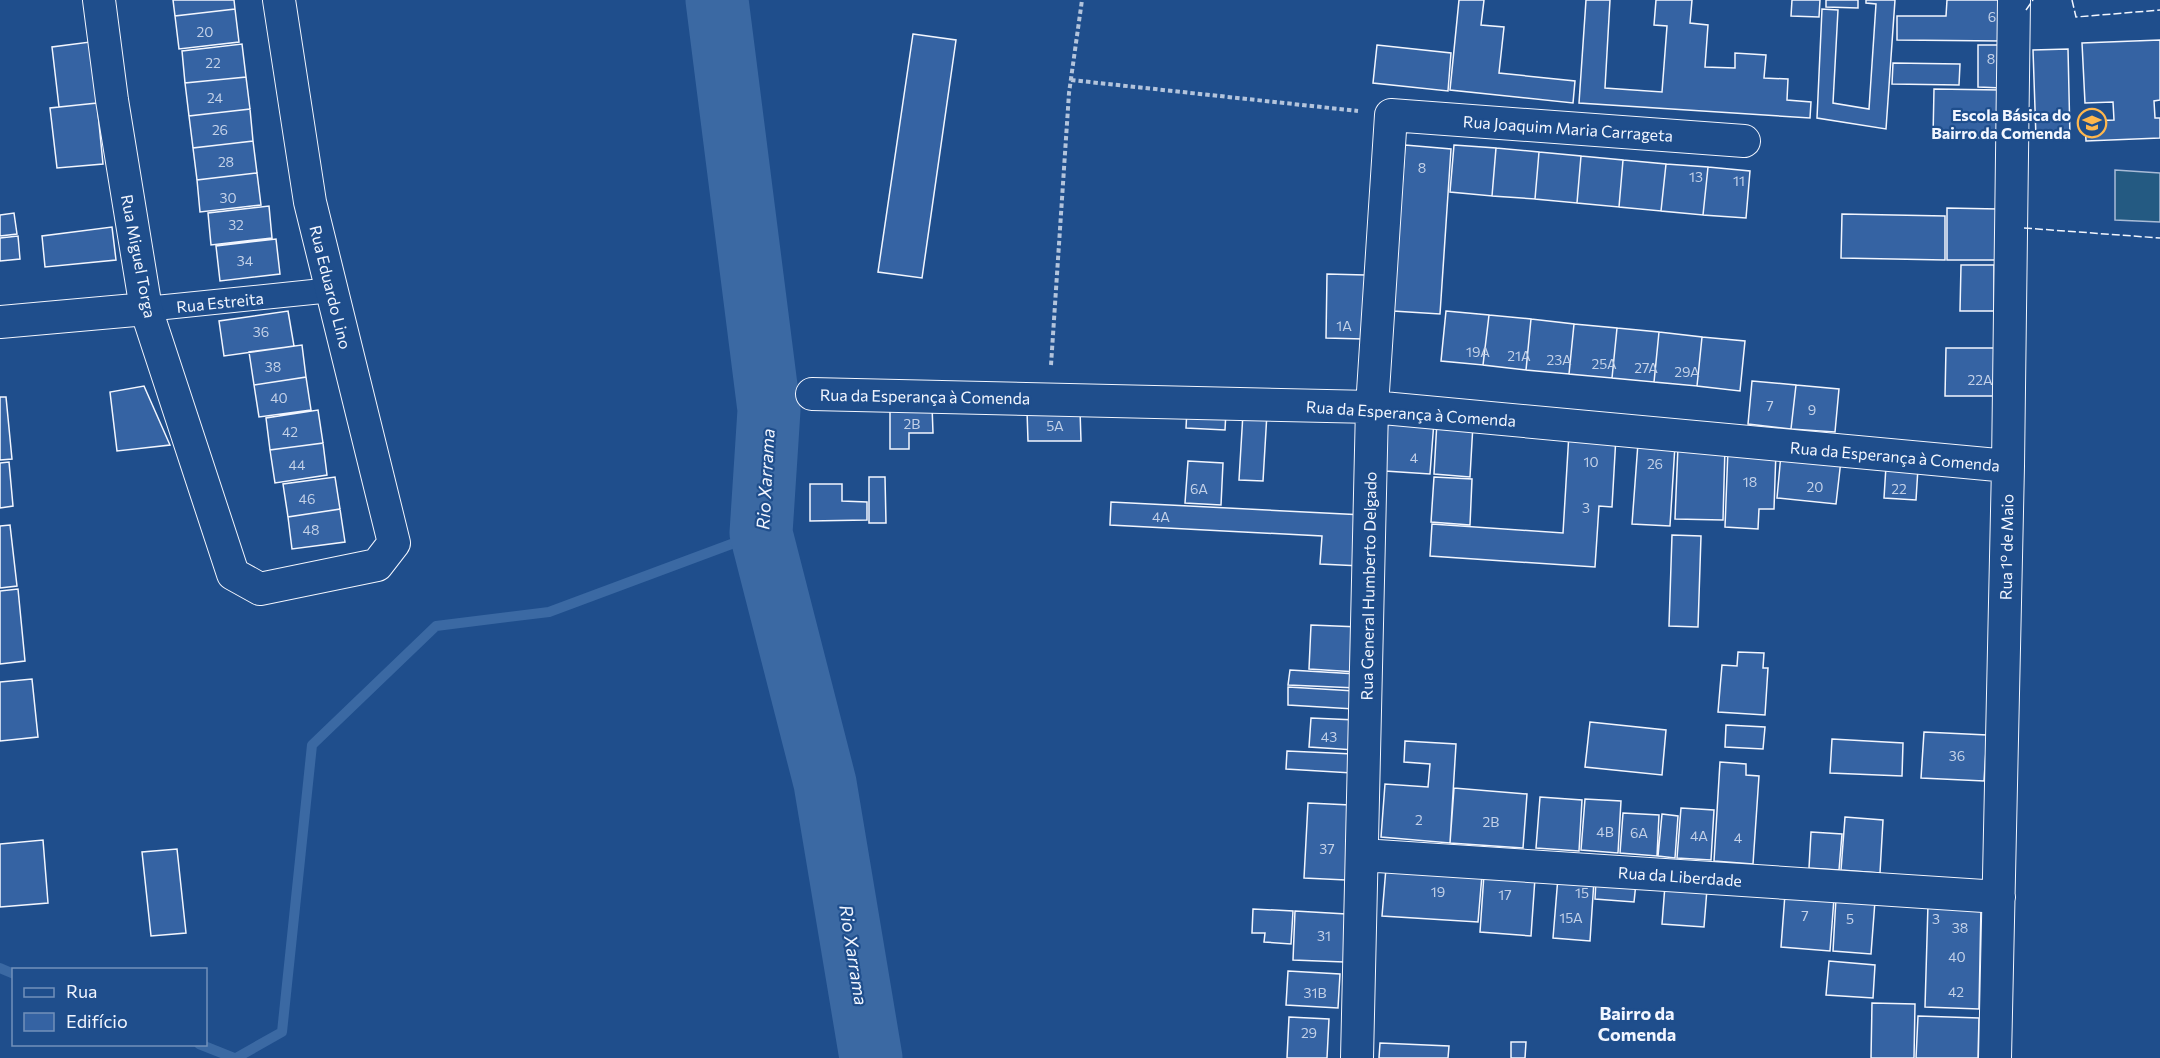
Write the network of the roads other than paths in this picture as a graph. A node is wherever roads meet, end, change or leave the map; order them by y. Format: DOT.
graph roads {
  1 [pos="99,0"];
  2 [pos="279,0"];
  3 [pos="2013,0"];
  4 [pos="1391,115"];
  5 [pos="1744,141"];
  6 [pos="332,290"];
  7 [pos="146,309"];
  8 [pos="0,322"];
  9 [pos="812,394"];
  10 [pos="1371,407"];
  11 [pos="2008,466"];
  12 [pos="234,574"];
  13 [pos="1362,855"];
  14 [pos="1999,897"];
  15 [pos="1357,1058"];
  16 [pos="1995,1058"];
  1 -- 7 [label="street, Rua Miguel Torga"];
  2 -- 6 [label="street, Rua Eduardo Lino"];
  3 -- 11 [label="street, Rua 1º de Maio"];
  4 -- 5 [label="street, Rua Joaquim Maria Carrageta"];
  4 -- 10 [label="street, Rua General Humberto Delgado"];
  6 -- 7 [label="street, Rua Estreita"];
  6 -- 12 [label="street, Rua Eduardo Lino"];
  7 -- 8 [label="street, Rua Estreita"];
  7 -- 12 [label="street, Rua Miguel Torga"];
  9 -- 10 [label="street, Rua da Esperança à Comenda"];
  10 -- 11 [label="street, Rua da Esperança à Comenda"];
  10 -- 13 [label="street, Rua General Humberto Delgado"];
  11 -- 14 [label="street, Rua 1º de Maio"];
  13 -- 14 [label="street, Rua da Liberdade"];
  13 -- 15 [label="street, Rua General Humberto Delgado"];
  14 -- 16 [label="street, Rua 1º de Maio"];
}
